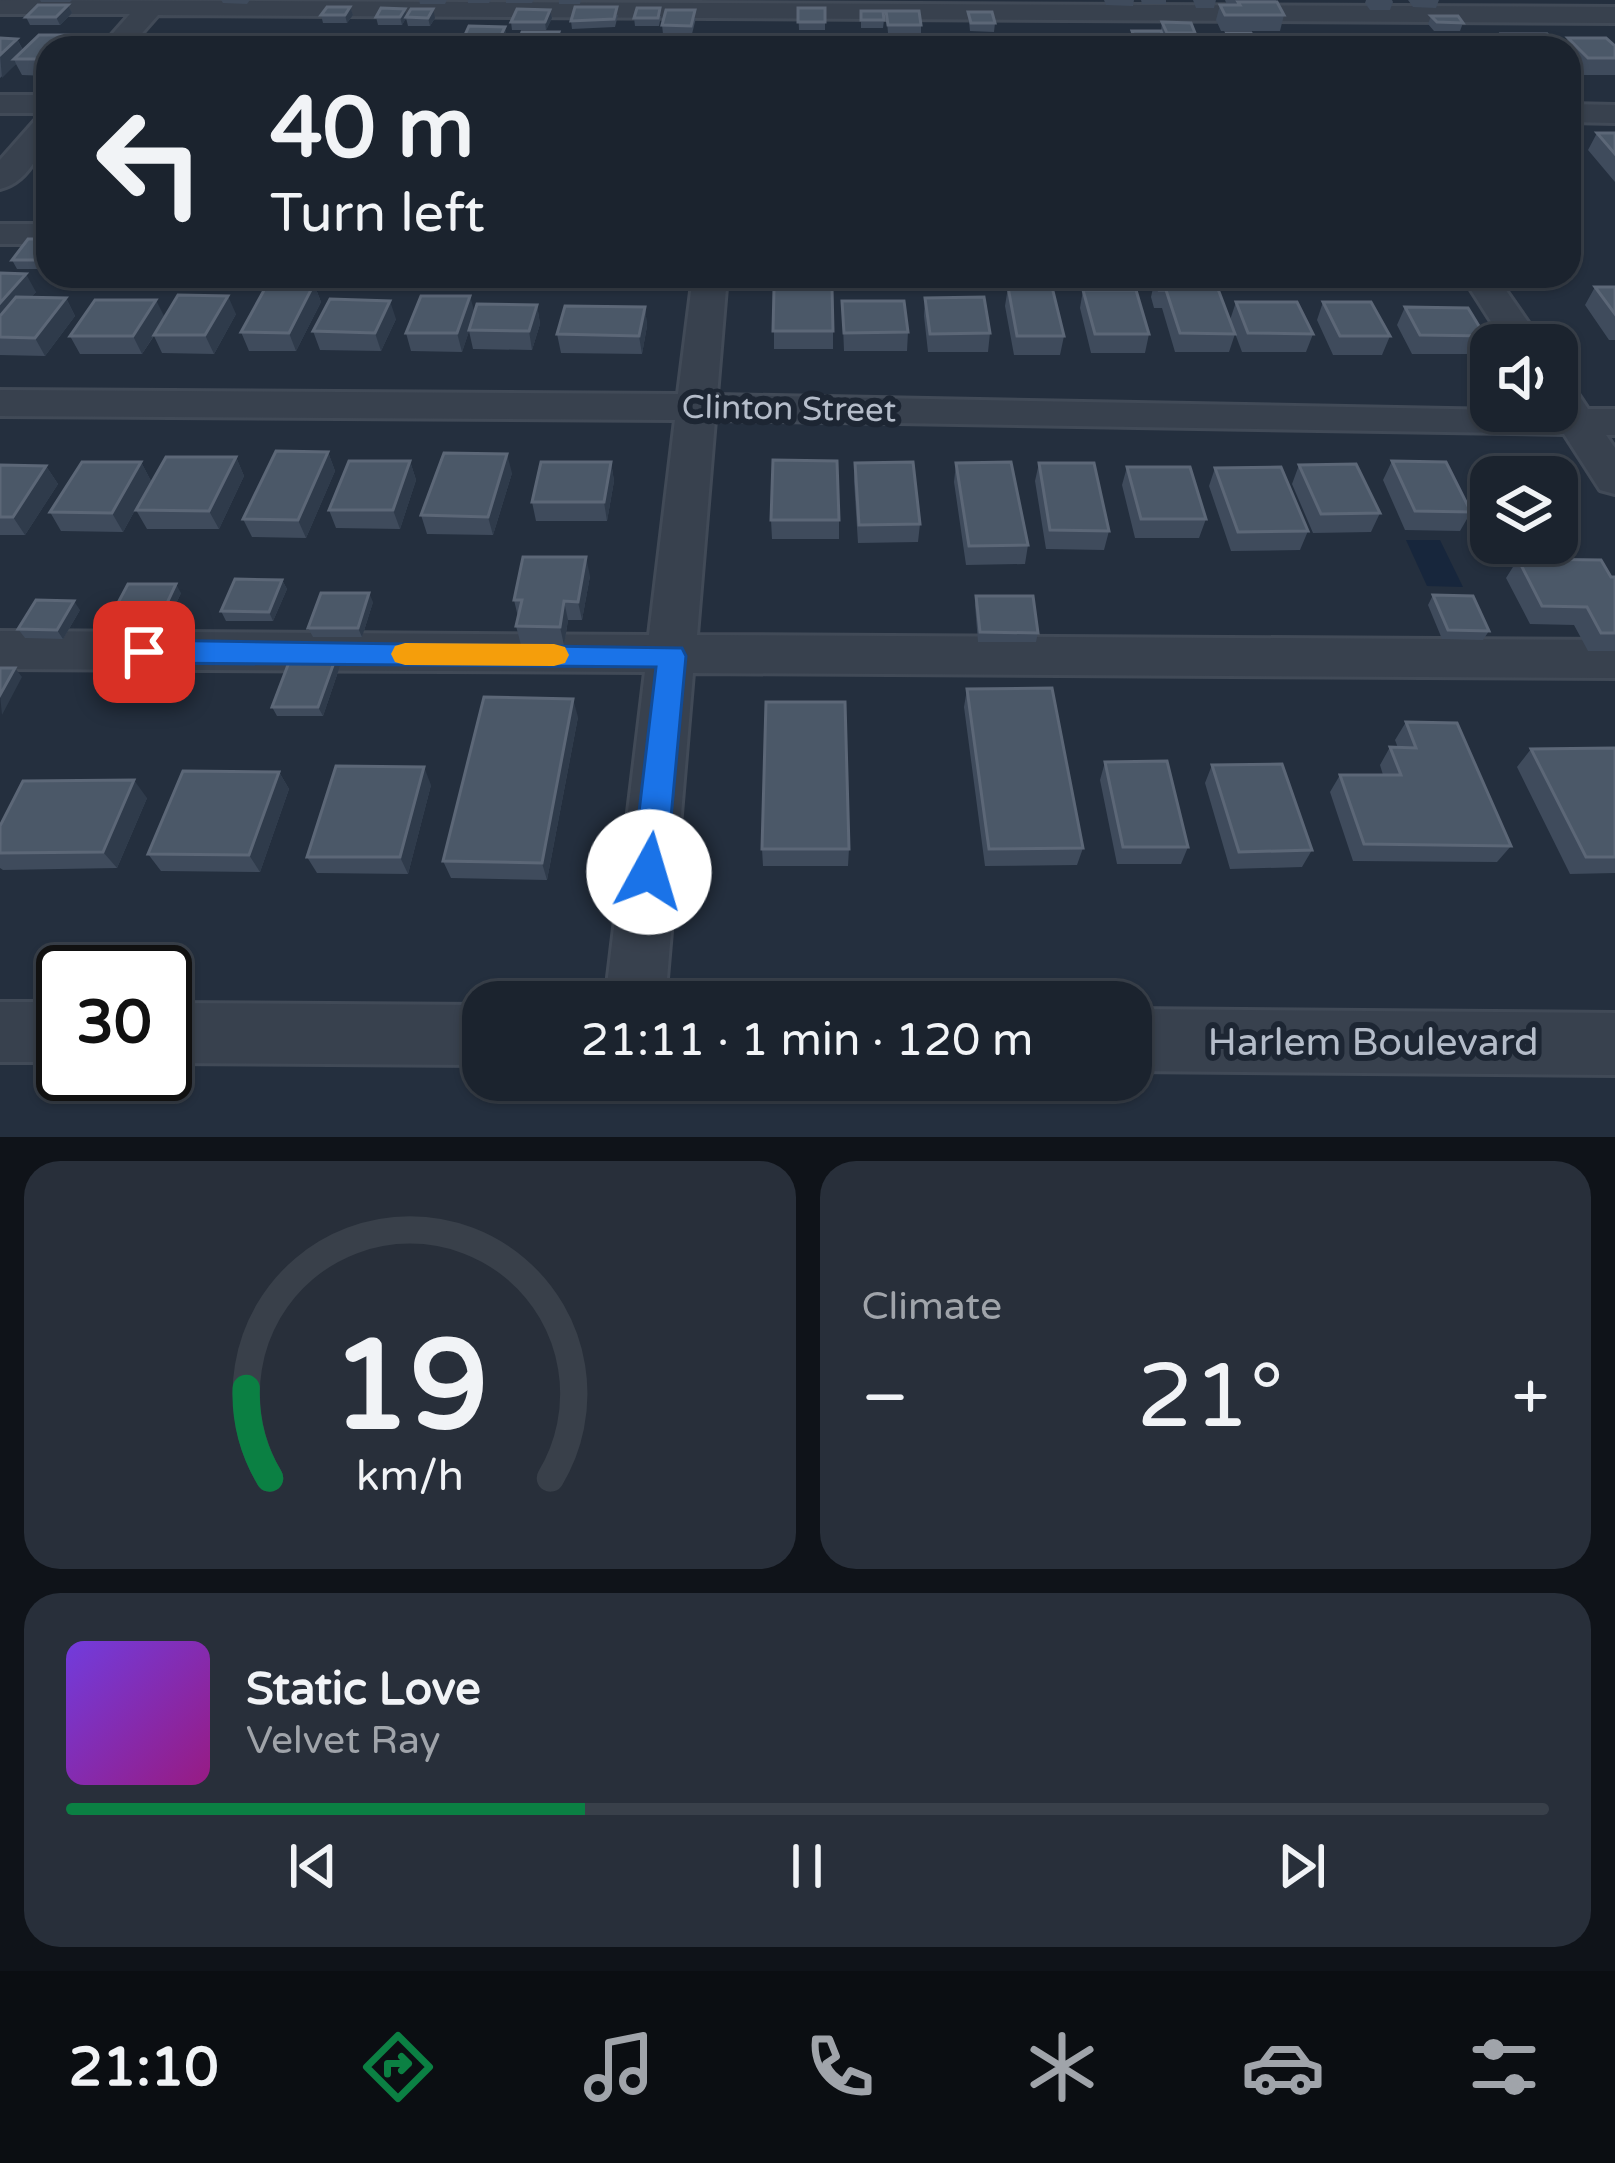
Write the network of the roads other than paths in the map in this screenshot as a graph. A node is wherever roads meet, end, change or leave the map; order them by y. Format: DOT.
graph roads {
  1 [pos="154,3"];
  2 [pos="0,6"];
  3 [pos="1302,7"];
  4 [pos="739,14"];
  5 [pos="1615,15"];
  6 [pos="125,36"];
  7 [pos="1320,36"];
  8 [pos="0,104"];
  9 [pos="36,104"];
  10 [pos="1581,113"];
  11 [pos="1615,114"];
  12 [pos="36,137"];
  13 [pos="0,180"];
  14 [pos="0,234"];
  15 [pos="36,234"];
  16 [pos="709,288"];
  17 [pos="1487,288"];
  18 [pos="1511,324"];
  19 [pos="0,404"];
  20 [pos="696,407"];
  21 [pos="1583,413"];
  22 [pos="1615,480"];
  23 [pos="0,650"];
  24 [pos="672,656"];
  25 [pos="1615,659"];
  26 [pos="637,981"];
  27 [pos="0,1032"];
  28 [pos="36,1032"];
  29 [pos="192,1033"];
  30 [pos="462,1034"];
  31 [pos="1152,1040"];
  32 [pos="1615,1044"];
  1 -- 2 [label="street"];
  1 -- 4 [label="street"];
  1 -- 6 [label="street"];
  3 -- 4 [label="street"];
  3 -- 5 [label="street"];
  3 -- 7 [label="street"];
  8 -- 9 [label="street"];
  10 -- 11 [label="street"];
  12 -- 13 [label="street"];
  14 -- 15 [label="street"];
  16 -- 20 [label="street"];
  17 -- 18 [label="street"];
  19 -- 20 [label="street, Clinton Street"];
  20 -- 21 [label="street, Clinton Street"];
  20 -- 24 [label="street"];
  21 -- 22 [label="street"];
  23 -- 24 [label="street"];
  24 -- 25 [label="street"];
  24 -- 26 [label="street"];
  27 -- 28 [label="street"];
  29 -- 30 [label="street"];
  31 -- 32 [label="street, Harlem Boulevard"];
}
